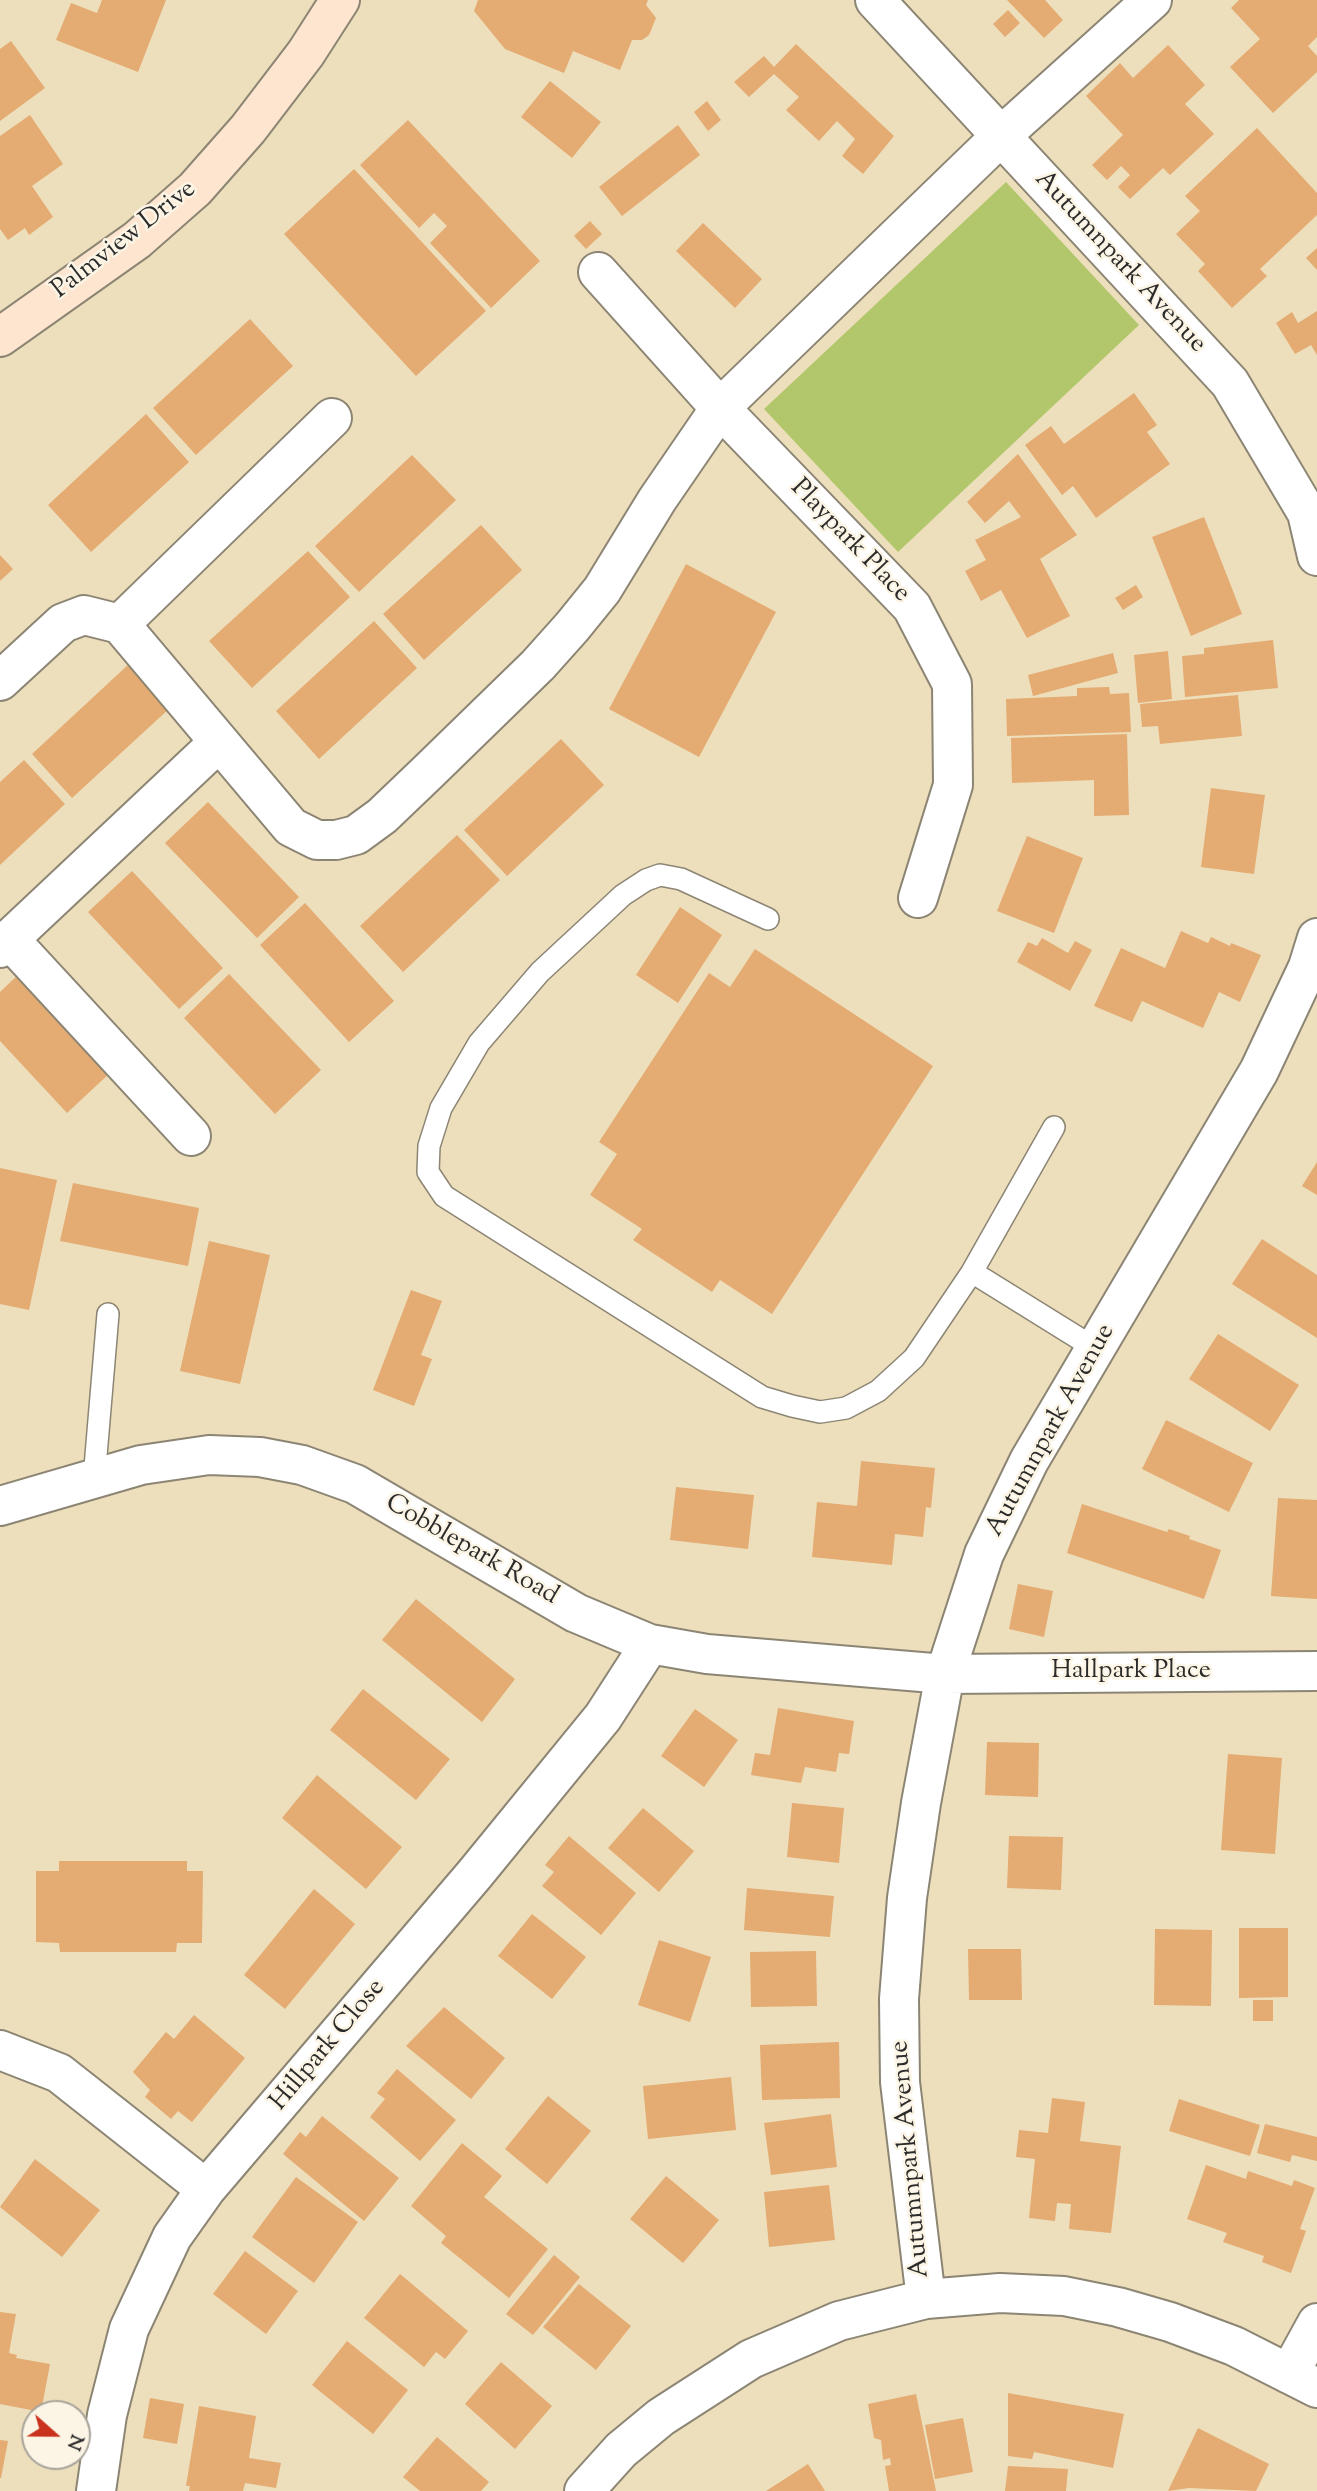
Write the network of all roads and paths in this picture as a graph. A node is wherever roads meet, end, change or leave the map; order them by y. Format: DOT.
graph roads {
  1 [pos="340,0"];
  2 [pos="875,0"];
  3 [pos="1152,0"];
  4 [pos="1000,135"];
  5 [pos="598,272"];
  6 [pos="0,337"];
  7 [pos="720,408"];
  8 [pos="332,418"];
  9 [pos="1317,556"];
  10 [pos="120,624"];
  11 [pos="0,681"];
  12 [pos="219,742"];
  13 [pos="918,898"];
  14 [pos="768,919"];
  15 [pos="1317,938"];
  16 [pos="4,943"];
  17 [pos="1054,1127"];
  18 [pos="191,1136"];
  19 [pos="972,1272"];
  20 [pos="108,1314"];
  21 [pos="1096,1349"];
  22 [pos="94,1479"];
  23 [pos="0,1506"];
  24 [pos="650,1644"];
  25 [pos="1317,1671"];
  26 [pos="945,1674"];
  27 [pos="0,2050"];
  28 [pos="206,2189"];
  29 [pos="926,2299"];
  30 [pos="1317,2323"];
  31 [pos="1303,2381"];
  32 [pos="96,2491"];
  33 [pos="584,2491"];
  1 -- 6 [label="street, Palmview Drive"];
  2 -- 4 [label="street, Autumnpark Avenue"];
  3 -- 4 [label="street"];
  4 -- 7 [label="street"];
  4 -- 9 [label="street, Autumnpark Avenue"];
  5 -- 7 [label="street, Playpark Place"];
  7 -- 12 [label="street"];
  7 -- 13 [label="street, Playpark Place"];
  8 -- 10 [label="street"];
  10 -- 11 [label="street"];
  10 -- 12 [label="street"];
  12 -- 16 [label="street"];
  14 -- 19 [label="lane"];
  15 -- 21 [label="street, Autumnpark Avenue"];
  16 -- 18 [label="street"];
  17 -- 19 [label="lane"];
  19 -- 21 [label="lane"];
  20 -- 22 [label="lane"];
  21 -- 26 [label="street, Autumnpark Avenue"];
  22 -- 23 [label="street, Cobblepark Road"];
  22 -- 24 [label="street, Cobblepark Road"];
  24 -- 26 [label="street, Cobblepark Road"];
  24 -- 28 [label="street, Hillpark Close"];
  25 -- 26 [label="street, Hallpark Place"];
  26 -- 29 [label="street, Autumnpark Avenue"];
  27 -- 28 [label="street"];
  28 -- 32 [label="street, Hillpark Close"];
  29 -- 31 [label="street"];
  29 -- 33 [label="street"];
  30 -- 31 [label="street"];
}
